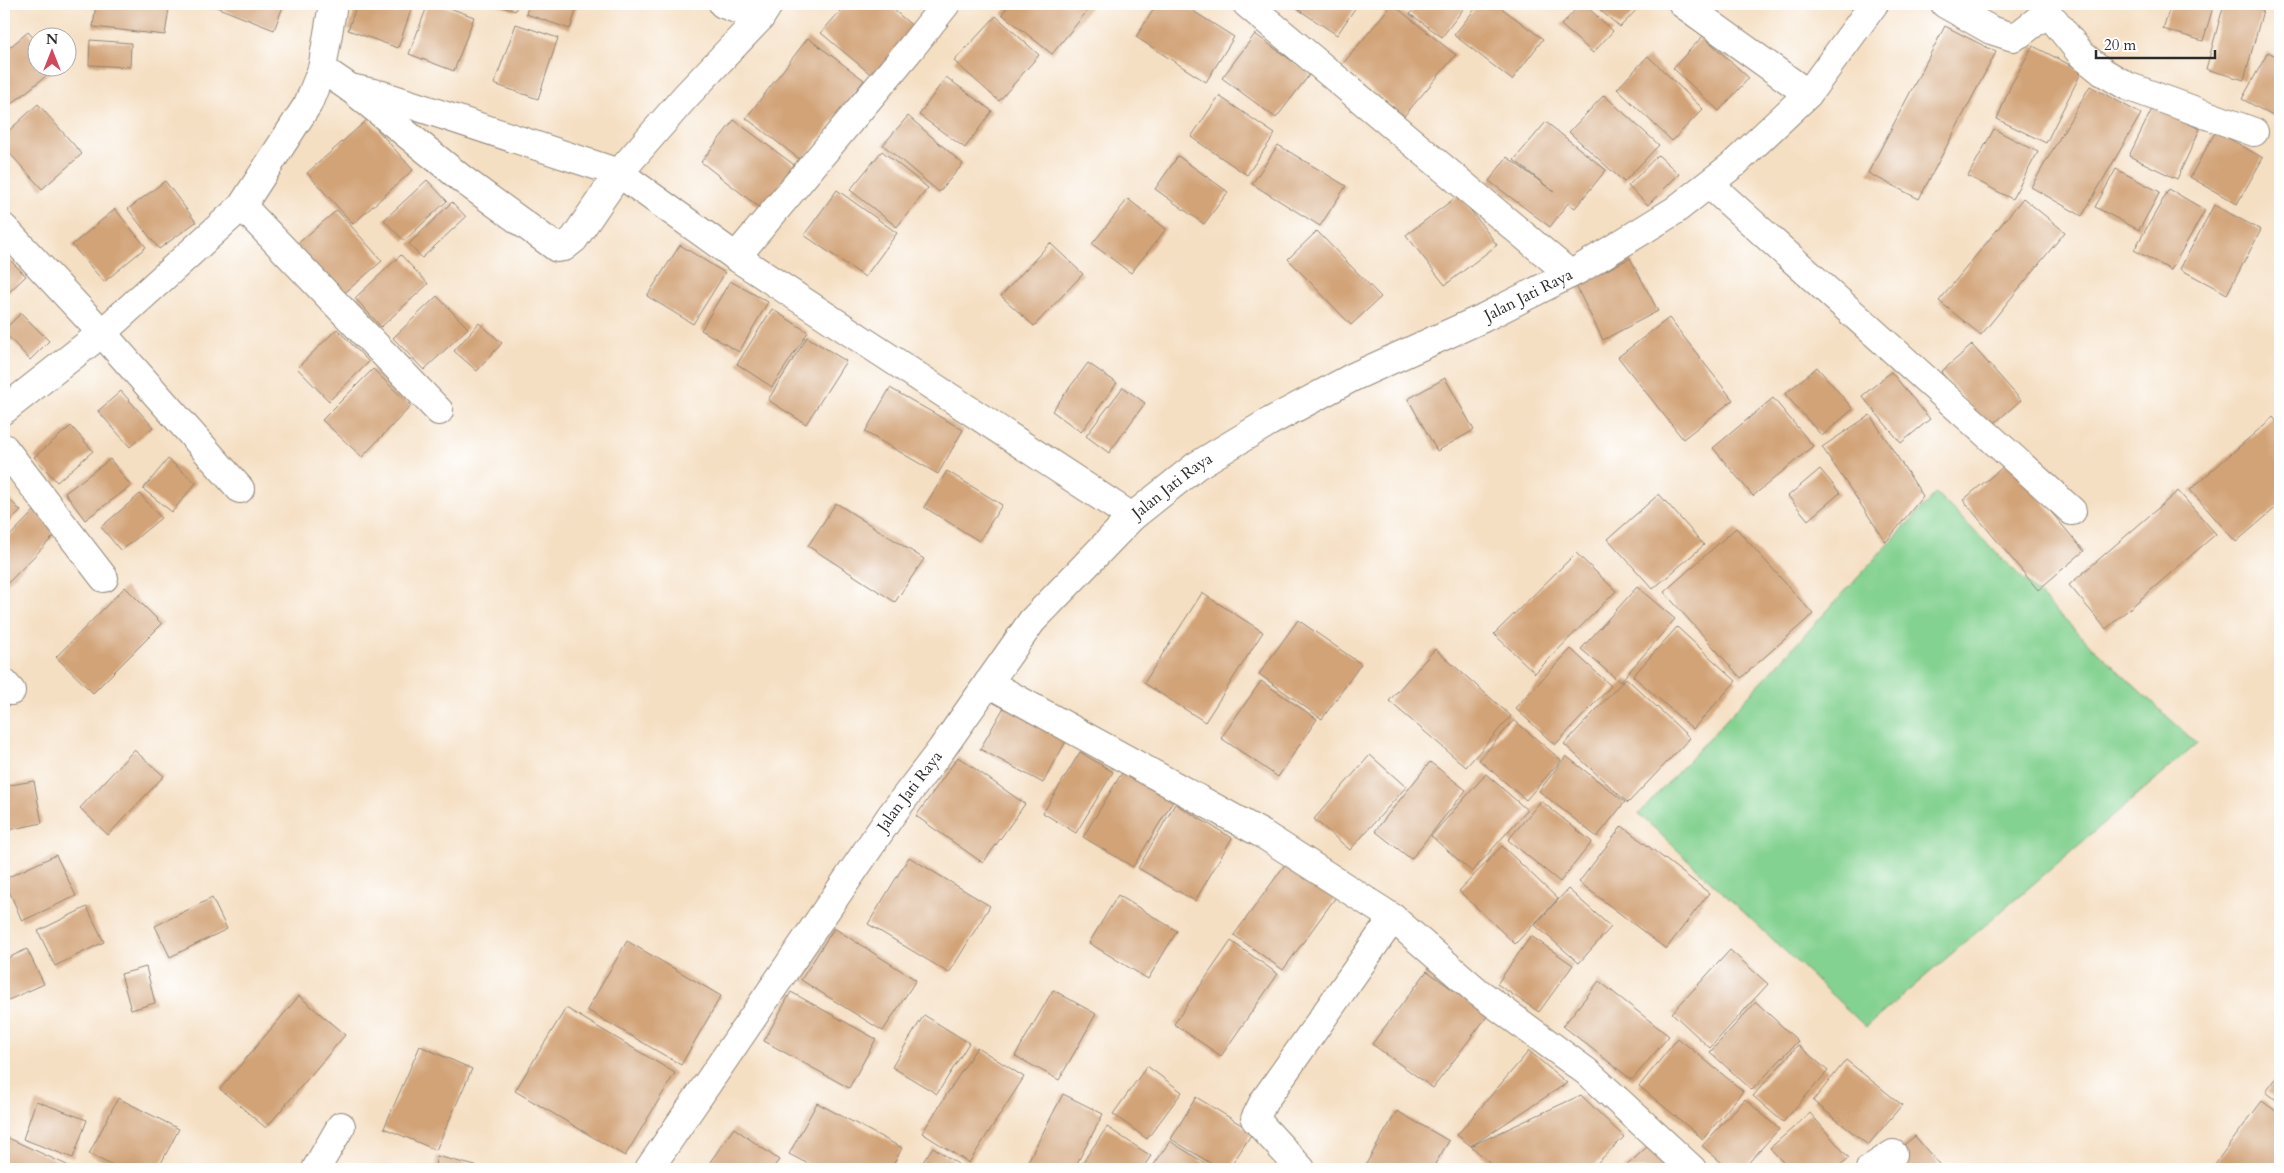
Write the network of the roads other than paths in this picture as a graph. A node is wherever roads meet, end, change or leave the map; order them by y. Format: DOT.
graph roads {
  1 [pos="333,4"];
  2 [pos="723,4"];
  3 [pos="946,4"];
  4 [pos="1247,4"];
  5 [pos="1683,4"];
  6 [pos="1874,4"];
  7 [pos="1945,4"];
  8 [pos="765,11"];
  9 [pos="2063,16"];
  10 [pos="322,69"];
  11 [pos="350,88"];
  12 [pos="1808,94"];
  13 [pos="2254,132"];
  14 [pos="619,173"];
  15 [pos="1709,184"];
  16 [pos="242,206"];
  17 [pos="4,228"];
  18 [pos="736,257"];
  19 [pos="1570,274"];
  20 [pos="102,333"];
  21 [pos="4,410"];
  22 [pos="439,411"];
  23 [pos="4,448"];
  24 [pos="240,489"];
  25 [pos="2072,511"];
  26 [pos="1132,517"];
  27 [pos="104,578"];
  28 [pos="988,684"];
  29 [pos="1393,918"];
  30 [pos="341,1126"];
  31 [pos="1893,1154"];
  32 [pos="316,1169"];
  33 [pos="650,1169"];
  34 [pos="1302,1169"];
  35 [pos="1692,1169"];
  36 [pos="1870,1169"];
  1 -- 10 [label="street"];
  2 -- 8 [label="street"];
  3 -- 18 [label="street"];
  4 -- 19 [label="street"];
  5 -- 12 [label="street"];
  6 -- 12 [label="street, Jalan Jati Raya"];
  7 -- 9 [label="street"];
  8 -- 14 [label="street"];
  9 -- 13 [label="street"];
  10 -- 11 [label="street"];
  10 -- 16 [label="street"];
  11 -- 14 [label="street"];
  11 -- 14 [label="street"];
  12 -- 15 [label="street, Jalan Jati Raya"];
  14 -- 18 [label="street"];
  15 -- 19 [label="street, Jalan Jati Raya"];
  15 -- 25 [label="street"];
  16 -- 20 [label="street"];
  16 -- 22 [label="street"];
  17 -- 20 [label="street"];
  18 -- 26 [label="street"];
  19 -- 26 [label="street, Jalan Jati Raya"];
  20 -- 21 [label="street"];
  20 -- 24 [label="street"];
  23 -- 27 [label="street"];
  26 -- 28 [label="street, Jalan Jati Raya"];
  28 -- 29 [label="street"];
  28 -- 33 [label="street, Jalan Jati Raya"];
  29 -- 34 [label="street"];
  29 -- 35 [label="street"];
  30 -- 32 [label="street"];
  31 -- 36 [label="street"];
}
